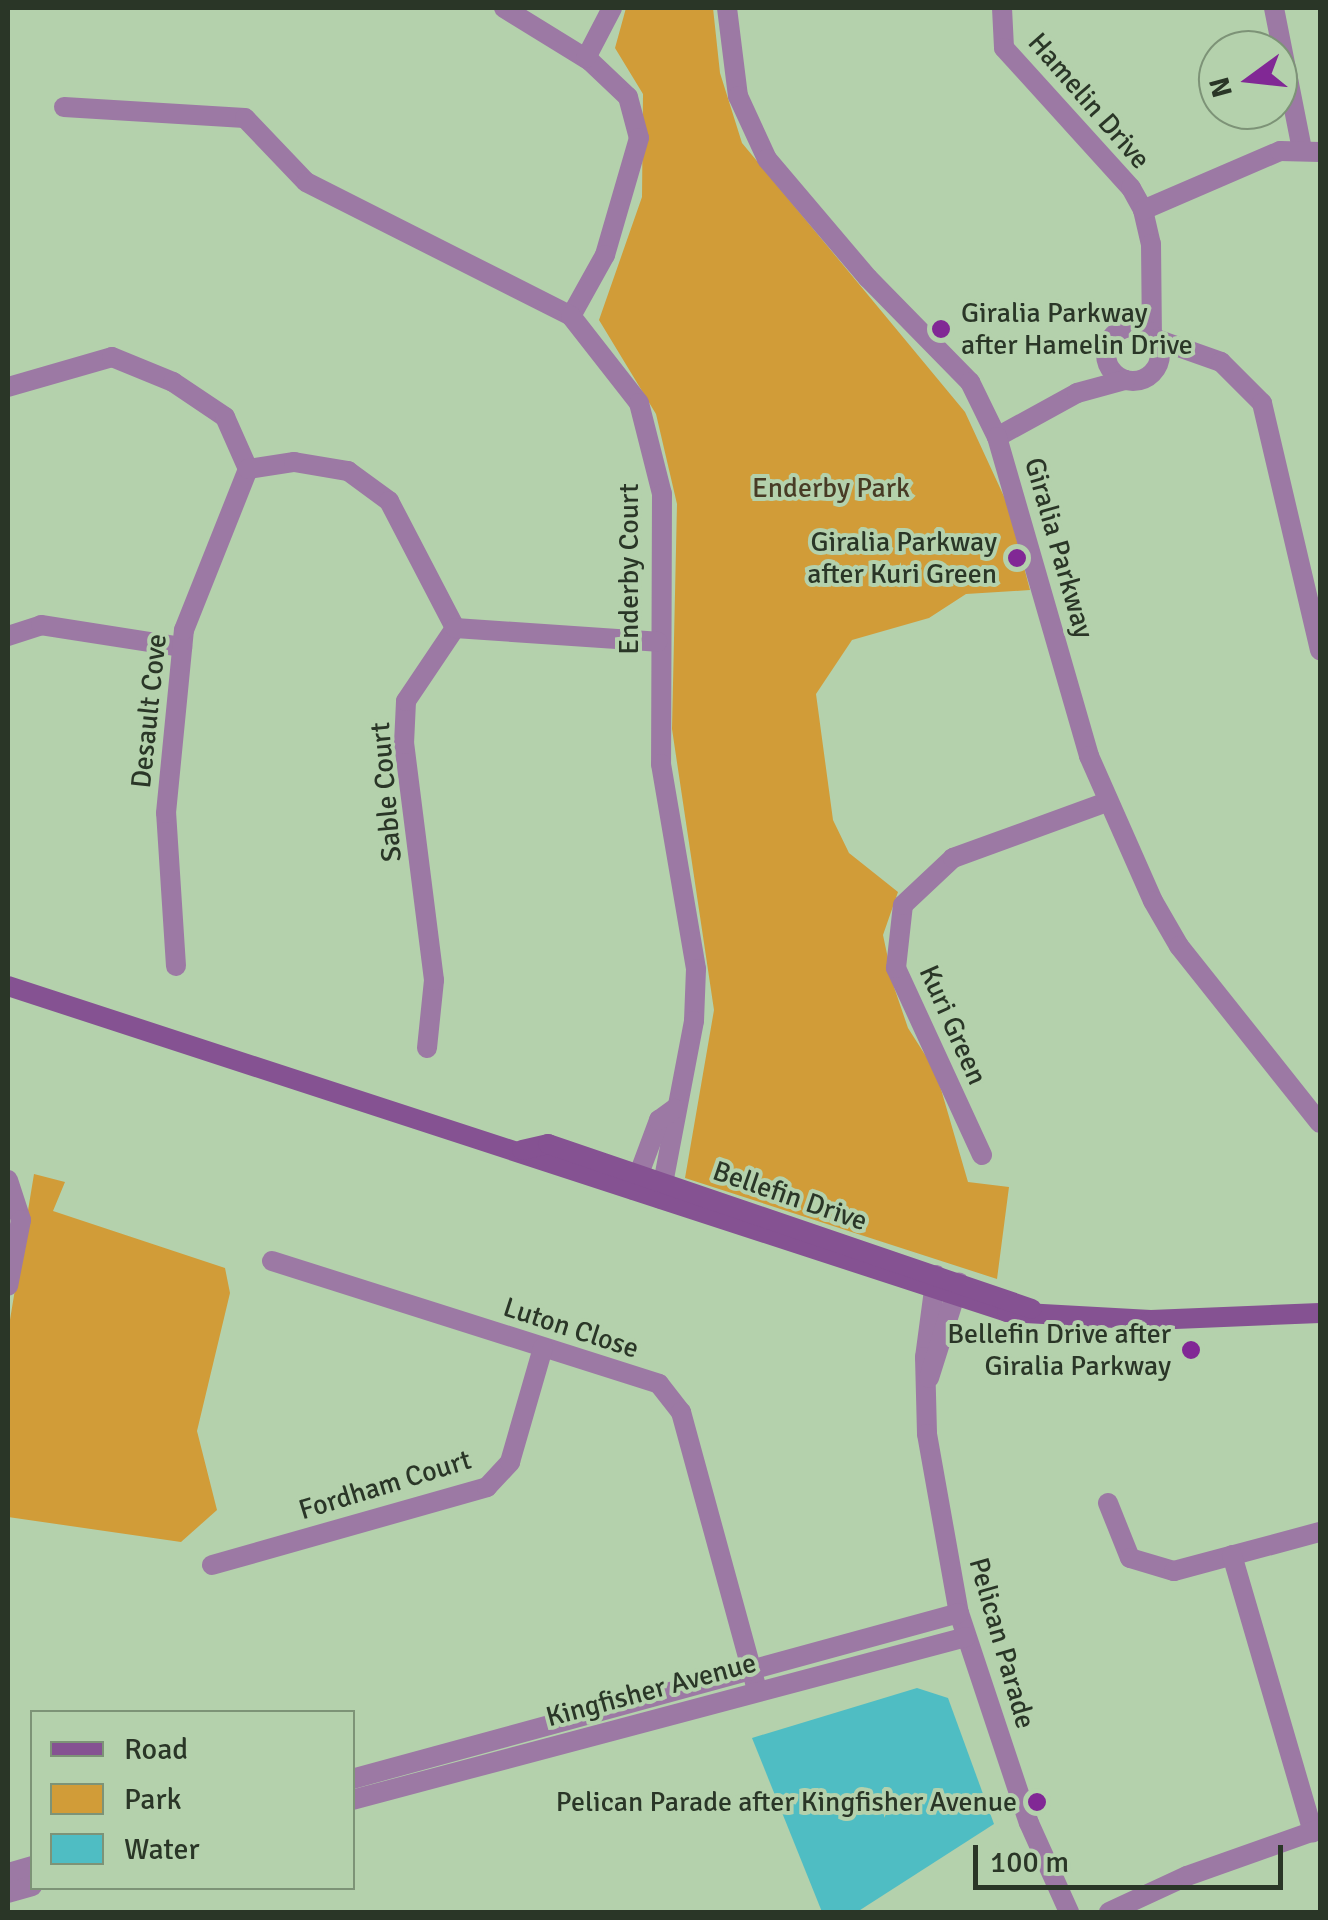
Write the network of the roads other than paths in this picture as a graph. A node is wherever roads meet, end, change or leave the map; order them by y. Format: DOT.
graph roads {
  1 [pos="504,8"];
  2 [pos="612,8"];
  3 [pos="727,8"];
  4 [pos="1002,8"];
  5 [pos="1274,8"];
  6 [pos="586,58"];
  7 [pos="64,107"];
  8 [pos="1311,151"];
  9 [pos="1143,210"];
  10 [pos="1148,287"];
  11 [pos="570,316"];
  12 [pos="1115,332"];
  13 [pos="1154,336"];
  14 [pos="1202,356"];
  15 [pos="1106,361"];
  16 [pos="1157,366"];
  17 [pos="1125,380"];
  18 [pos="8,387"];
  19 [pos="1077,393"];
  20 [pos="997,437"];
  21 [pos="248,470"];
  22 [pos="1311,570"];
  23 [pos="456,628"];
  24 [pos="8,636"];
  25 [pos="658,642"];
  26 [pos="182,647"];
  27 [pos="1320,650"];
  28 [pos="1107,802"];
  29 [pos="176,966"];
  30 [pos="8,986"];
  31 [pos="427,1048"];
  32 [pos="674,1109"];
  33 [pos="1320,1123"];
  34 [pos="982,1155"];
  35 [pos="8,1180"];
  36 [pos="636,1182"];
  37 [pos="662,1191"];
  38 [pos="272,1262"];
  39 [pos="934,1283"];
  40 [pos="8,1286"];
  41 [pos="957,1291"];
  42 [pos="1320,1313"];
  43 [pos="543,1348"];
  44 [pos="929,1378"];
  45 [pos="1108,1502"];
  46 [pos="1320,1532"];
  47 [pos="1232,1556"];
  48 [pos="212,1565"];
  49 [pos="959,1613"];
  50 [pos="966,1637"];
  51 [pos="754,1681"];
  52 [pos="355,1778"];
  53 [pos="355,1799"];
  54 [pos="1316,1830"];
  55 [pos="1069,1912"];
  56 [pos="1109,1912"];
  1 -- 6 [label="street"];
  2 -- 6 [label="street"];
  3 -- 20 [label="street, Giralia Parkway"];
  4 -- 9 [label="street, Hamelin Drive"];
  5 -- 8 [label="street"];
  6 -- 11 [label="street"];
  7 -- 11 [label="street, Enderby Court"];
  8 -- 9 [label="street"];
  9 -- 10 [label="street, Hamelin Drive"];
  10 -- 12 [label="street"];
  10 -- 13 [label="street, Hamelin Drive"];
  11 -- 25 [label="street, Enderby Court"];
  12 -- 13 [label="street"];
  12 -- 15 [label="street"];
  13 -- 14 [label="street"];
  13 -- 16 [label="street"];
  14 -- 16 [label="street"];
  14 -- 22 [label="street"];
  15 -- 17 [label="street"];
  15 -- 19 [label="street"];
  16 -- 17 [label="street"];
  17 -- 19 [label="street"];
  18 -- 21 [label="street"];
  19 -- 20 [label="street"];
  20 -- 28 [label="street, Giralia Parkway"];
  21 -- 23 [label="street"];
  21 -- 26 [label="street, Desault Cove"];
  22 -- 27 [label="street"];
  23 -- 25 [label="street"];
  23 -- 31 [label="street, Sable Court"];
  24 -- 26 [label="street"];
  25 -- 32 [label="street, Enderby Court"];
  26 -- 29 [label="street, Desault Cove"];
  28 -- 33 [label="street, Giralia Parkway"];
  28 -- 34 [label="street, Kuri Green"];
  30 -- 36 [label="main road, Bellefin Drive"];
  32 -- 36 [label="street, Enderby Court"];
  32 -- 37 [label="street, Enderby Court"];
  35 -- 40 [label="street"];
  36 -- 37 [label="main road, Bellefin Drive"];
  37 -- 39 [label="main road, Bellefin Drive"];
  38 -- 43 [label="street, Luton Close"];
  39 -- 41 [label="main road, Bellefin Drive"];
  39 -- 44 [label="street, Pelican Parade"];
  41 -- 42 [label="main road, Bellefin Drive"];
  41 -- 44 [label="street, Pelican Parade"];
  43 -- 48 [label="street, Fordham Court"];
  43 -- 51 [label="street, Luton Close"];
  44 -- 49 [label="street, Pelican Parade"];
  45 -- 47 [label="street"];
  46 -- 47 [label="street"];
  47 -- 54 [label="street"];
  49 -- 50 [label="street, Pelican Parade"];
  49 -- 51 [label="street, Kingfisher Avenue"];
  50 -- 51 [label="street, Kingfisher Avenue"];
  50 -- 55 [label="street, Pelican Parade"];
  51 -- 52 [label="street, Kingfisher Avenue"];
  51 -- 53 [label="street, Kingfisher Avenue"];
  54 -- 56 [label="street"];
}
